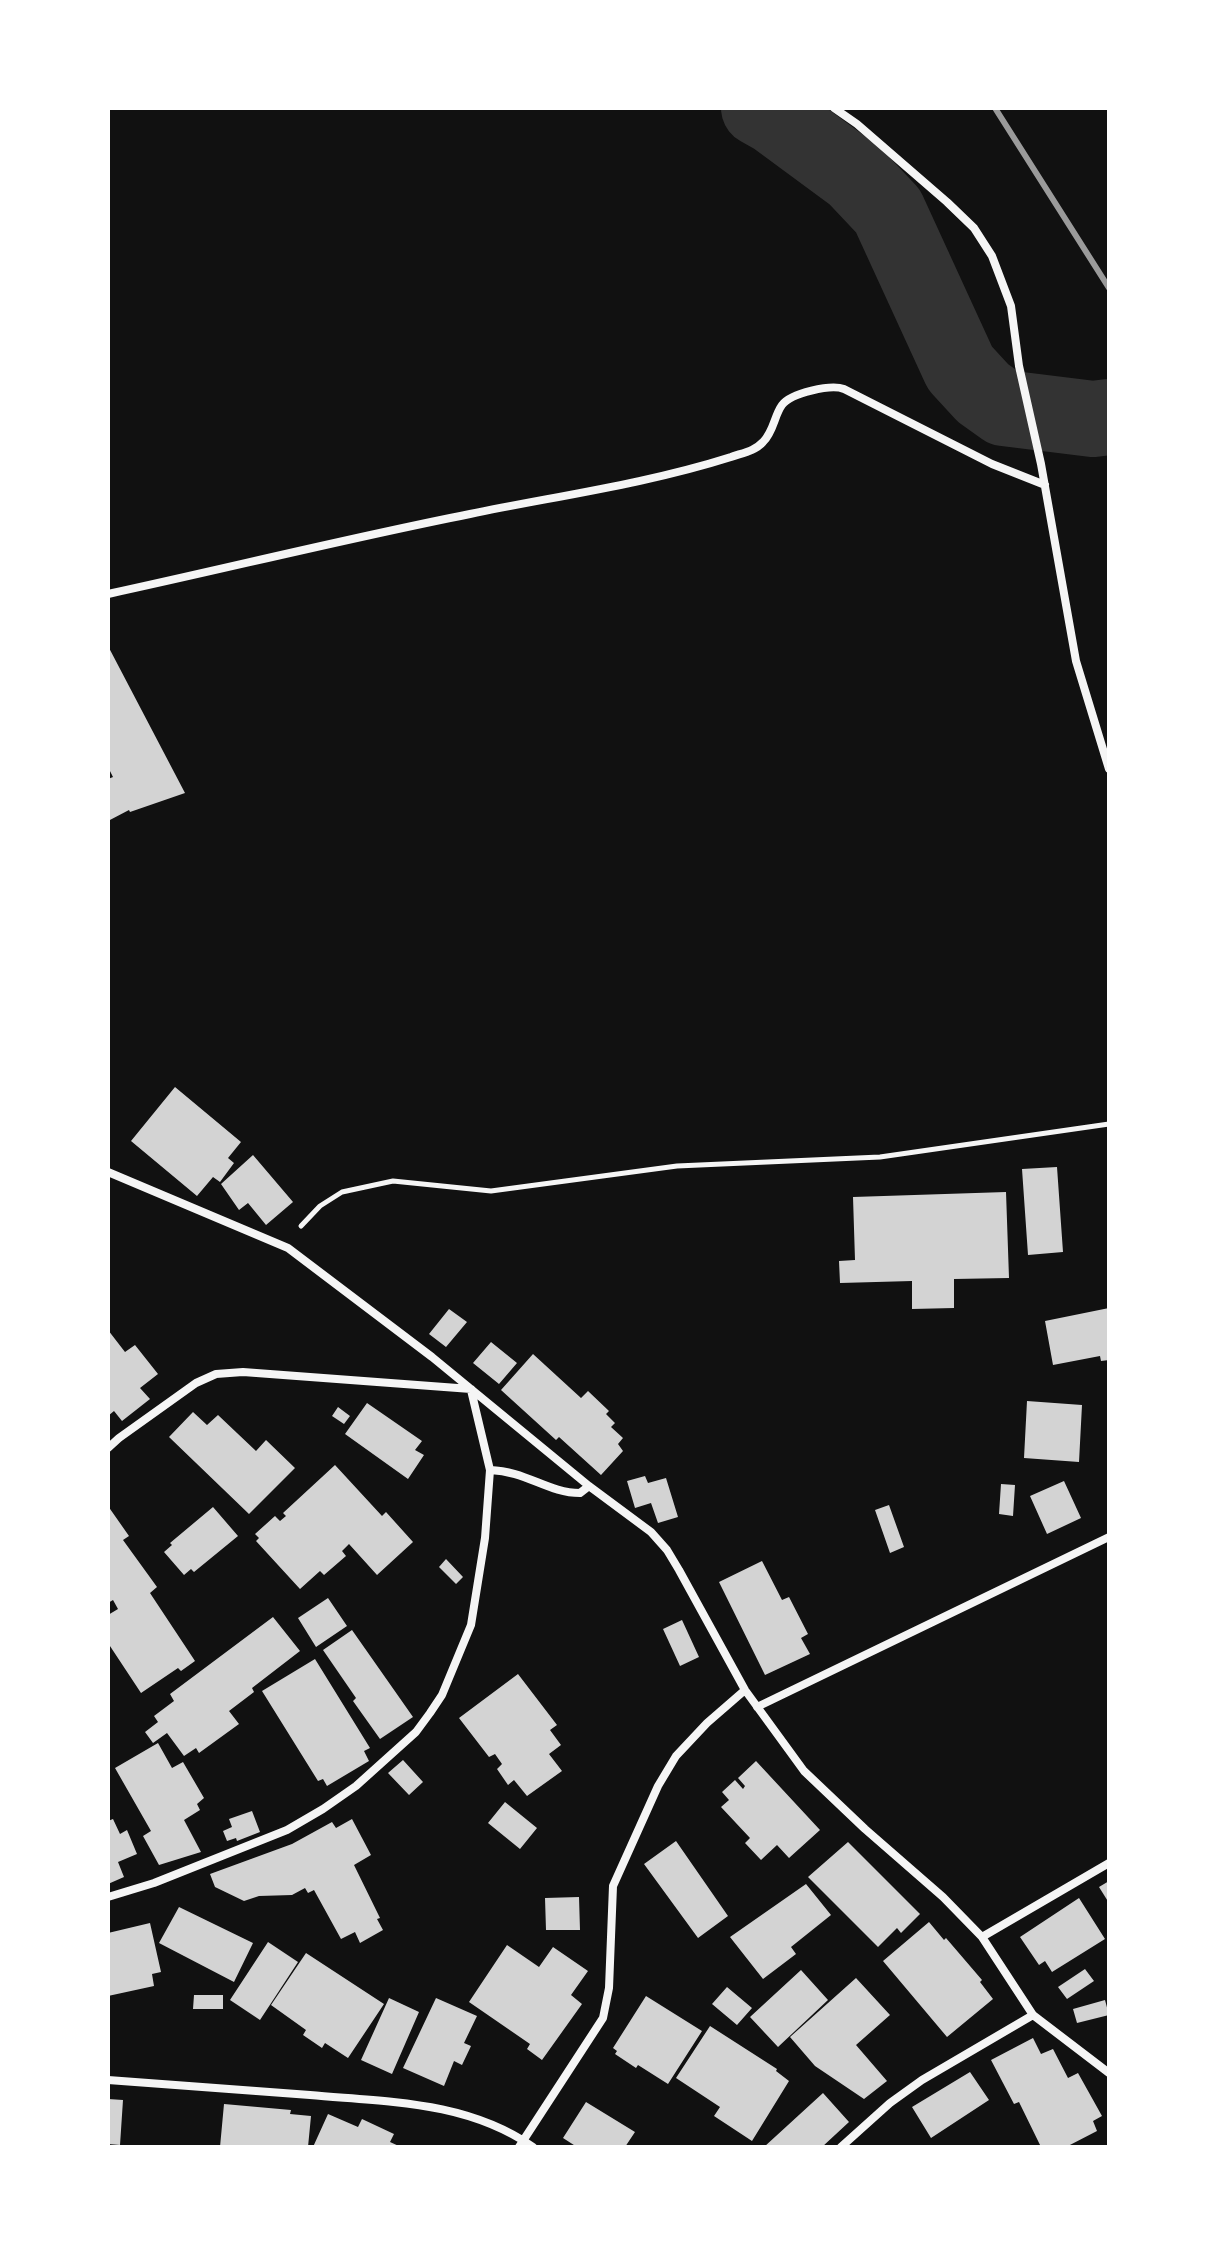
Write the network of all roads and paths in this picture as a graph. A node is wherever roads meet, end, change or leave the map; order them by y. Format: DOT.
graph roads {
  1 [pos="834,108"];
  2 [pos="1045,485"];
  3 [pos="108,594"];
  4 [pos="1109,769"];
  5 [pos="1109,1124"];
  6 [pos="108,1172"];
  7 [pos="288,1248"];
  8 [pos="471,1389"];
  9 [pos="108,1448"];
  10 [pos="490,1470"];
  11 [pos="589,1486"];
  12 [pos="1109,1537"];
  13 [pos="745,1690"];
  14 [pos="757,1707"];
  15 [pos="1109,1863"];
  16 [pos="108,1897"];
  17 [pos="982,1937"];
  18 [pos="1033,2015"];
  19 [pos="1108,2076"];
  20 [pos="108,2080"];
  21 [pos="522,2144"];
  22 [pos="533,2147"];
  23 [pos="841,2147"];
  1 -- 2 [label="street"];
  2 -- 3 [label="street"];
  2 -- 4 [label="street"];
  5 -- 7 [label="path"];
  6 -- 7 [label="street"];
  7 -- 8 [label="street"];
  8 -- 9 [label="street"];
  8 -- 10 [label="street"];
  8 -- 11 [label="street"];
  10 -- 11 [label="street"];
  10 -- 16 [label="street"];
  11 -- 13 [label="street"];
  12 -- 14 [label="street"];
  13 -- 14 [label="street"];
  13 -- 21 [label="street"];
  14 -- 17 [label="street"];
  15 -- 17 [label="street"];
  17 -- 18 [label="street"];
  18 -- 19 [label="street"];
  18 -- 23 [label="street"];
  20 -- 21 [label="street"];
  21 -- 22 [label="street"];
}
